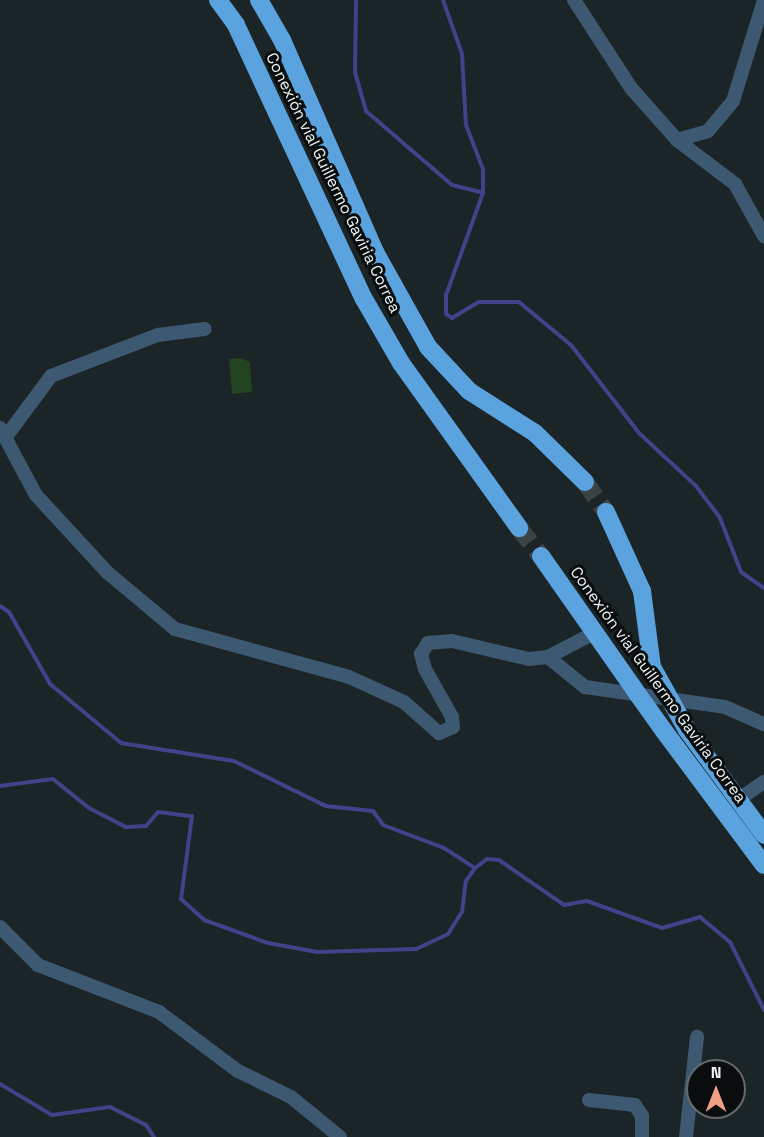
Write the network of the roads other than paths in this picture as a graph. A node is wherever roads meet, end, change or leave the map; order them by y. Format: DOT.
graph roads {
  1 [pos="218,0"];
  2 [pos="258,0"];
  3 [pos="574,0"];
  4 [pos="764,0"];
  5 [pos="677,140"];
  6 [pos="764,236"];
  7 [pos="205,329"];
  8 [pos="4,431"];
  9 [pos="585,483"];
  10 [pos="606,512"];
  11 [pos="519,528"];
  12 [pos="541,556"];
  13 [pos="596,632"];
  14 [pos="548,657"];
  15 [pos="764,724"];
  16 [pos="764,782"];
  17 [pos="738,800"];
  18 [pos="764,835"];
  19 [pos="764,865"];
  20 [pos="0,927"];
  21 [pos="697,1037"];
  22 [pos="589,1100"];
  23 [pos="340,1137"];
  24 [pos="642,1137"];
  25 [pos="686,1137"];
  1 -- 11 [label="highway, Conexión vial Guillermo Gaviria Correa"];
  2 -- 9 [label="highway, Conexión vial Guillermo Gaviria Correa"];
  3 -- 5 [label="street"];
  4 -- 5 [label="street"];
  5 -- 6 [label="street"];
  7 -- 8 [label="street"];
  8 -- 14 [label="street"];
  10 -- 17 [label="highway, Conexión vial Guillermo Gaviria Correa, bridge"];
  12 -- 13 [label="highway, Conexión vial Guillermo Gaviria Correa"];
  13 -- 14 [label="street"];
  13 -- 19 [label="highway, Conexión vial Guillermo Gaviria Correa, bridge"];
  14 -- 15 [label="street"];
  16 -- 17 [label="street"];
  17 -- 18 [label="highway, Conexión vial Guillermo Gaviria Correa"];
  20 -- 23 [label="street"];
  21 -- 25 [label="street"];
  22 -- 24 [label="street"];
}
